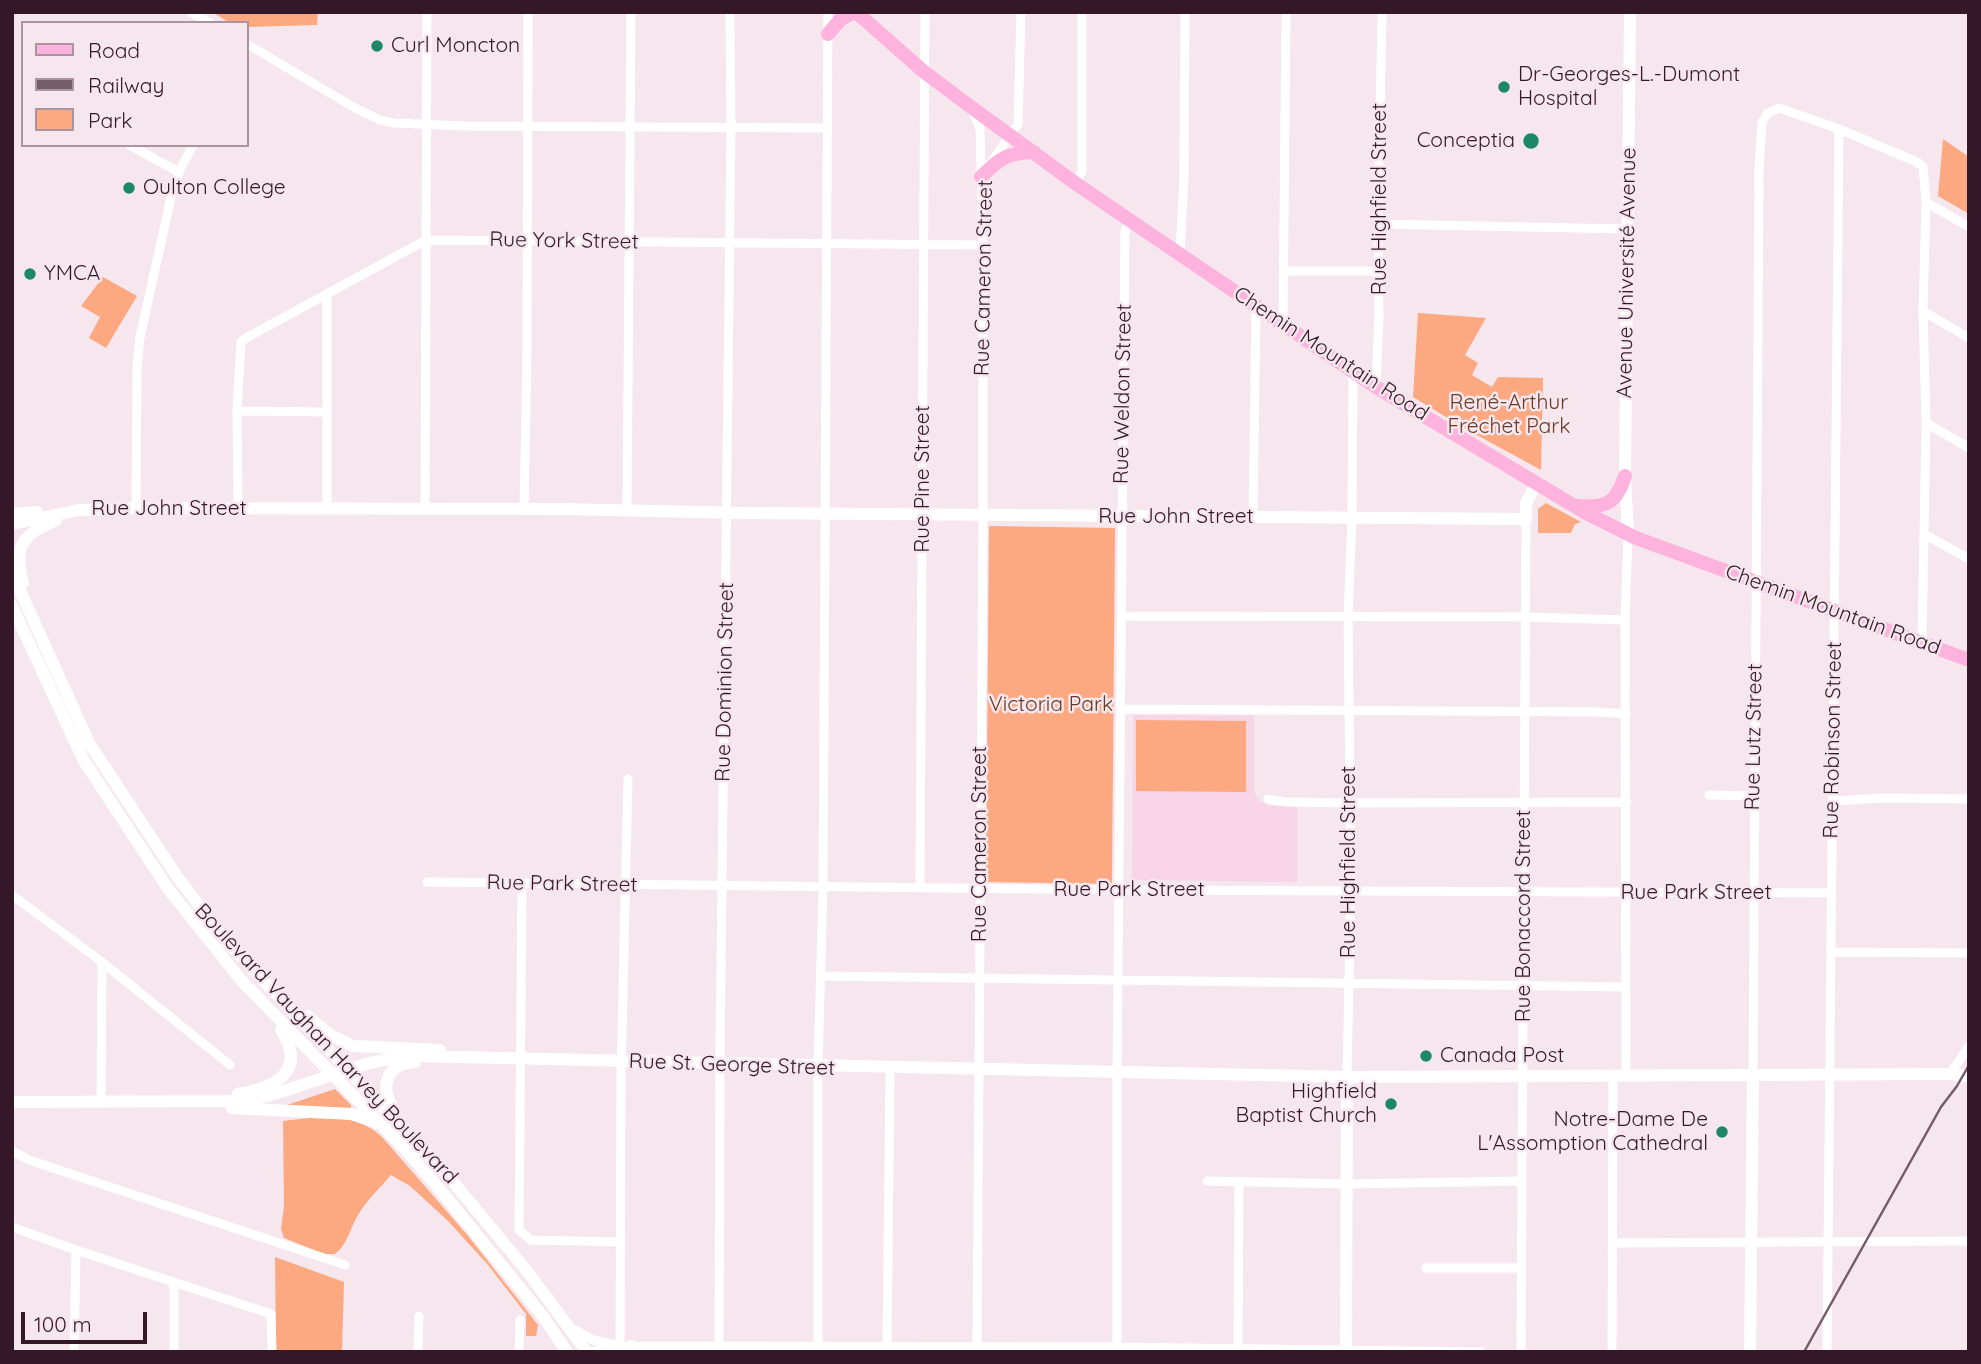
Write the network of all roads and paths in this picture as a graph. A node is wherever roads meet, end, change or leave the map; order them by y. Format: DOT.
graph roads {
  1 [pos="427,12"];
  2 [pos="528,12"];
  3 [pos="631,12"];
  4 [pos="730,12"];
  5 [pos="828,12"];
  6 [pos="855,12"];
  7 [pos="925,12"];
  8 [pos="1021,12"];
  9 [pos="1082,12"];
  10 [pos="1185,12"];
  11 [pos="1286,12"];
  12 [pos="1382,12"];
  13 [pos="1630,12"];
  14 [pos="828,34"];
  15 [pos="248,45"];
  16 [pos="923,71"];
  17 [pos="971,107"];
  18 [pos="428,124"];
  19 [pos="528,126"];
  20 [pos="629,126"];
  21 [pos="731,128"];
  22 [pos="828,128"];
  23 [pos="1839,129"];
  24 [pos="1009,134"];
  25 [pos="133,147"];
  26 [pos="192,147"];
  27 [pos="1034,152"];
  28 [pos="179,172"];
  29 [pos="981,177"];
  30 [pos="1075,183"];
  31 [pos="1926,202"];
  32 [pos="1130,220"];
  33 [pos="1378,224"];
  34 [pos="1969,227"];
  35 [pos="1628,229"];
  36 [pos="426,240"];
  37 [pos="527,241"];
  38 [pos="628,242"];
  39 [pos="728,242"];
  40 [pos="828,244"];
  41 [pos="923,244"];
  42 [pos="983,245"];
  43 [pos="1180,253"];
  44 [pos="1284,271"];
  45 [pos="1379,271"];
  46 [pos="327,295"];
  47 [pos="1256,306"];
  48 [pos="1923,311"];
  49 [pos="1283,324"];
  50 [pos="1969,338"];
  51 [pos="1353,372"];
  52 [pos="1376,387"];
  53 [pos="237,411"];
  54 [pos="327,412"];
  55 [pos="1926,424"];
  56 [pos="1969,449"];
  57 [pos="1625,475"];
  58 [pos="1538,483"];
  59 [pos="1573,506"];
  60 [pos="136,508"];
  61 [pos="238,509"];
  62 [pos="79,510"];
  63 [pos="327,510"];
  64 [pos="425,510"];
  65 [pos="524,510"];
  66 [pos="627,510"];
  67 [pos="727,512"];
  68 [pos="923,513"];
  69 [pos="12,514"];
  70 [pos="826,514"];
  71 [pos="983,516"];
  72 [pos="1122,517"];
  73 [pos="1254,517"];
  74 [pos="1352,519"];
  75 [pos="1526,519"];
  76 [pos="12,524"];
  77 [pos="1924,534"];
  78 [pos="1629,535"];
  79 [pos="1969,559"];
  80 [pos="12,573"];
  81 [pos="1756,582"];
  82 [pos="18,611"];
  83 [pos="1834,611"];
  84 [pos="1121,616"];
  85 [pos="1348,616"];
  86 [pos="1526,617"];
  87 [pos="1625,620"];
  88 [pos="1922,642"];
  89 [pos="1969,660"];
  90 [pos="1121,709"];
  91 [pos="1349,711"];
  92 [pos="1526,712"];
  93 [pos="1626,714"];
  94 [pos="628,779"];
  95 [pos="1709,795"];
  96 [pos="1753,796"];
  97 [pos="1268,799"];
  98 [pos="1969,799"];
  99 [pos="1834,801"];
  100 [pos="1626,802"];
  101 [pos="1349,803"];
  102 [pos="1525,803"];
  103 [pos="427,882"];
  104 [pos="522,884"];
  105 [pos="626,885"];
  106 [pos="723,886"];
  107 [pos="823,887"];
  108 [pos="920,887"];
  109 [pos="979,889"];
  110 [pos="1119,890"];
  111 [pos="1350,891"];
  112 [pos="1524,892"];
  113 [pos="1831,893"];
  114 [pos="1625,894"];
  115 [pos="1753,894"];
  116 [pos="12,895"];
  117 [pos="1832,952"];
  118 [pos="237,953"];
  119 [pos="1969,953"];
  120 [pos="102,962"];
  121 [pos="822,976"];
  122 [pos="980,979"];
  123 [pos="1119,981"];
  124 [pos="1348,984"];
  125 [pos="1522,987"];
  126 [pos="1625,987"];
  127 [pos="266,1007"];
  128 [pos="1969,1046"];
  129 [pos="471,1057"];
  130 [pos="522,1059"];
  131 [pos="621,1062"];
  132 [pos="230,1065"];
  133 [pos="720,1065"];
  134 [pos="818,1067"];
  135 [pos="890,1069"];
  136 [pos="978,1069"];
  137 [pos="349,1070"];
  138 [pos="1117,1073"];
  139 [pos="1753,1074"];
  140 [pos="1830,1074"];
  141 [pos="1950,1074"];
  142 [pos="1619,1075"];
  143 [pos="333,1076"];
  144 [pos="1522,1076"];
  145 [pos="1969,1076"];
  146 [pos="1347,1077"];
  147 [pos="12,1102"];
  148 [pos="101,1102"];
  149 [pos="158,1102"];
  150 [pos="383,1126"];
  151 [pos="417,1141"];
  152 [pos="12,1151"];
  153 [pos="1207,1181"];
  154 [pos="1522,1181"];
  155 [pos="1238,1182"];
  156 [pos="1346,1184"];
  157 [pos="12,1227"];
  158 [pos="1969,1241"];
  159 [pos="620,1242"];
  160 [pos="1751,1242"];
  161 [pos="1829,1242"];
  162 [pos="1614,1243"];
  163 [pos="76,1250"];
  164 [pos="345,1265"];
  165 [pos="1426,1268"];
  166 [pos="1521,1268"];
  167 [pos="174,1282"];
  168 [pos="419,1316"];
  169 [pos="520,1320"];
  170 [pos="566,1324"];
  171 [pos="887,1346"];
  172 [pos="625,1348"];
  173 [pos="719,1349"];
  174 [pos="818,1349"];
  175 [pos="977,1349"];
  176 [pos="1117,1349"];
  177 [pos="1238,1350"];
  178 [pos="1346,1351"];
  179 [pos="1437,1351"];
  180 [pos="74,1352"];
  181 [pos="174,1352"];
  182 [pos="272,1352"];
  183 [pos="418,1352"];
  184 [pos="519,1352"];
  185 [pos="567,1352"];
  186 [pos="589,1352"];
  187 [pos="1481,1352"];
  188 [pos="1521,1352"];
  189 [pos="1612,1352"];
  190 [pos="1751,1352"];
  191 [pos="1827,1352"];
  1 -- 18 [label="street"];
  2 -- 19 [label="street"];
  3 -- 20 [label="street"];
  4 -- 21 [label="street, Rue Dominion Street"];
  5 -- 14 [label="street"];
  6 -- 14 [label="main road"];
  6 -- 16 [label="main road, Chemin Mountain Road"];
  7 -- 16 [label="street, Rue Pine Street"];
  8 -- 24 [label="street, Rue Cameron Street"];
  9 -- 30 [label="street"];
  10 -- 43 [label="street"];
  11 -- 44 [label="street"];
  12 -- 33 [label="street, Rue Highfield Street"];
  13 -- 35 [label="main road, Avenue Université Avenue"];
  14 -- 22 [label="street"];
  15 -- 18 [label="street"];
  16 -- 17 [label="main road, Chemin Mountain Road"];
  16 -- 41 [label="street, Rue Pine Street"];
  17 -- 24 [label="main road, Chemin Mountain Road"];
  17 -- 29 [label="street"];
  18 -- 19 [label="street"];
  18 -- 36 [label="street"];
  19 -- 20 [label="street"];
  19 -- 37 [label="street"];
  20 -- 21 [label="street"];
  20 -- 38 [label="street"];
  21 -- 22 [label="street"];
  21 -- 39 [label="street, Rue Dominion Street"];
  22 -- 40 [label="street"];
  23 -- 31 [label="street"];
  23 -- 81 [label="street, Rue Lutz Street"];
  23 -- 83 [label="street, Rue Robinson Street"];
  24 -- 27 [label="main road, Chemin Mountain Road"];
  24 -- 29 [label="street, Rue Cameron Street"];
  25 -- 28 [label="street"];
  26 -- 28 [label="street"];
  27 -- 29 [label="main road"];
  27 -- 30 [label="main road, Chemin Mountain Road"];
  28 -- 60 [label="street"];
  29 -- 42 [label="street, Rue Cameron Street"];
  30 -- 32 [label="main road, Chemin Mountain Road"];
  31 -- 34 [label="street"];
  31 -- 48 [label="street"];
  32 -- 43 [label="main road, Chemin Mountain Road"];
  32 -- 72 [label="street, Rue Weldon Street"];
  33 -- 35 [label="street"];
  33 -- 45 [label="street, Rue Highfield Street"];
  35 -- 57 [label="main road, Avenue Université Avenue"];
  36 -- 37 [label="street, Rue York Street"];
  36 -- 46 [label="street, Rue York Street"];
  36 -- 64 [label="street"];
  37 -- 38 [label="street, Rue York Street"];
  37 -- 65 [label="street"];
  38 -- 39 [label="street, Rue York Street"];
  38 -- 66 [label="street"];
  39 -- 40 [label="street, Rue York Street"];
  39 -- 67 [label="street, Rue Dominion Street"];
  40 -- 41 [label="street, Rue York Street"];
  40 -- 70 [label="street"];
  41 -- 42 [label="street, Rue York Street"];
  41 -- 68 [label="street, Rue Pine Street"];
  42 -- 71 [label="street, Rue Cameron Street"];
  43 -- 47 [label="main road, Chemin Mountain Road"];
  44 -- 45 [label="street"];
  44 -- 49 [label="street"];
  45 -- 52 [label="street, Rue Highfield Street"];
  46 -- 53 [label="street, Rue York Street"];
  46 -- 54 [label="street"];
  47 -- 49 [label="main road, Chemin Mountain Road"];
  47 -- 73 [label="street"];
  48 -- 50 [label="street"];
  48 -- 55 [label="street"];
  49 -- 51 [label="main road, Chemin Mountain Road"];
  51 -- 52 [label="main road, Chemin Mountain Road"];
  51 -- 74 [label="street, Rue Highfield Street"];
  52 -- 58 [label="main road, Chemin Mountain Road"];
  53 -- 54 [label="street"];
  53 -- 61 [label="street"];
  54 -- 63 [label="street"];
  55 -- 56 [label="street"];
  55 -- 77 [label="street"];
  57 -- 59 [label="main road"];
  57 -- 78 [label="main road, Avenue Université Avenue"];
  58 -- 59 [label="main road, Chemin Mountain Road"];
  58 -- 75 [label="main road, Rue Bonaccord Street"];
  59 -- 78 [label="main road, Chemin Mountain Road"];
  60 -- 61 [label="main road, Rue John Street"];
  60 -- 62 [label="main road, Rue John Street"];
  61 -- 63 [label="main road, Rue John Street"];
  62 -- 69 [label="main road"];
  62 -- 76 [label="main road, Rue John Street"];
  62 -- 82 [label="main road"];
  63 -- 64 [label="main road, Rue John Street"];
  64 -- 65 [label="main road, Rue John Street"];
  65 -- 66 [label="main road, Rue John Street"];
  66 -- 67 [label="main road, Rue John Street"];
  67 -- 70 [label="main road, Rue John Street"];
  67 -- 106 [label="street, Rue Dominion Street"];
  68 -- 70 [label="main road, Rue John Street"];
  68 -- 71 [label="main road, Rue John Street"];
  68 -- 108 [label="street, Rue Pine Street"];
  70 -- 107 [label="street"];
  71 -- 72 [label="main road, Rue John Street"];
  71 -- 109 [label="street, Rue Cameron Street"];
  72 -- 73 [label="main road, Rue John Street"];
  72 -- 84 [label="street, Rue Weldon Street"];
  73 -- 74 [label="main road, Rue John Street"];
  74 -- 75 [label="main road, Rue John Street"];
  74 -- 85 [label="street, Rue Highfield Street"];
  75 -- 86 [label="street, Rue Bonaccord Street"];
  77 -- 79 [label="street"];
  77 -- 88 [label="street"];
  78 -- 81 [label="main road, Chemin Mountain Road"];
  78 -- 87 [label="street"];
  80 -- 82 [label="main road, Boulevard Vaughan Harvey Boulevard"];
  81 -- 83 [label="main road, Chemin Mountain Road"];
  81 -- 96 [label="street, Rue Lutz Street"];
  82 -- 118 [label="main road, Boulevard Vaughan Harvey Boulevard"];
  82 -- 127 [label="main road, Boulevard Vaughan Harvey Boulevard"];
  83 -- 88 [label="main road, Chemin Mountain Road"];
  83 -- 99 [label="street, Rue Robinson Street"];
  84 -- 85 [label="street"];
  84 -- 90 [label="street, Rue Weldon Street"];
  85 -- 86 [label="street"];
  85 -- 91 [label="street, Rue Highfield Street"];
  86 -- 87 [label="street"];
  86 -- 92 [label="street, Rue Bonaccord Street"];
  87 -- 93 [label="street"];
  88 -- 89 [label="main road, Chemin Mountain Road"];
  90 -- 91 [label="street"];
  90 -- 110 [label="street, Rue Weldon Street"];
  91 -- 92 [label="street"];
  91 -- 101 [label="street, Rue Highfield Street"];
  92 -- 93 [label="street"];
  92 -- 102 [label="street, Rue Bonaccord Street"];
  93 -- 100 [label="street"];
  94 -- 105 [label="street"];
  95 -- 96 [label="street"];
  96 -- 115 [label="street, Rue Lutz Street"];
  97 -- 101 [label="street"];
  98 -- 99 [label="street"];
  99 -- 113 [label="street, Rue Robinson Street"];
  100 -- 102 [label="street"];
  100 -- 114 [label="street"];
  101 -- 102 [label="street"];
  101 -- 111 [label="street, Rue Highfield Street"];
  102 -- 112 [label="street, Rue Bonaccord Street"];
  103 -- 104 [label="street, Rue Park Street"];
  104 -- 105 [label="street, Rue Park Street"];
  104 -- 130 [label="street"];
  105 -- 106 [label="street, Rue Park Street"];
  105 -- 131 [label="street"];
  106 -- 107 [label="street, Rue Park Street"];
  106 -- 133 [label="street, Rue Dominion Street"];
  107 -- 108 [label="street, Rue Park Street"];
  107 -- 121 [label="street"];
  108 -- 109 [label="street, Rue Park Street"];
  109 -- 110 [label="street, Rue Park Street"];
  109 -- 122 [label="street, Rue Cameron Street"];
  110 -- 111 [label="street, Rue Park Street"];
  110 -- 123 [label="street, Rue Weldon Street"];
  111 -- 112 [label="street, Rue Park Street"];
  111 -- 124 [label="street, Rue Highfield Street"];
  112 -- 114 [label="street, Rue Park Street"];
  112 -- 125 [label="street, Rue Bonaccord Street"];
  113 -- 115 [label="street, Rue Park Street"];
  113 -- 117 [label="street, Rue Robinson Street"];
  114 -- 115 [label="street, Rue Park Street"];
  114 -- 126 [label="street"];
  115 -- 139 [label="street, Rue Lutz Street"];
  116 -- 120 [label="street"];
  117 -- 119 [label="street"];
  117 -- 140 [label="street, Rue Robinson Street"];
  118 -- 129 [label="main road"];
  118 -- 137 [label="main road, Boulevard Vaughan Harvey Boulevard"];
  120 -- 132 [label="street"];
  120 -- 148 [label="street"];
  121 -- 122 [label="street"];
  121 -- 134 [label="street"];
  122 -- 123 [label="street"];
  122 -- 136 [label="street, Rue Cameron Street"];
  123 -- 124 [label="street"];
  123 -- 138 [label="street, Rue Weldon Street"];
  124 -- 125 [label="street"];
  124 -- 146 [label="street, Rue Highfield Street"];
  125 -- 126 [label="street"];
  125 -- 144 [label="street, Rue Bonaccord Street"];
  126 -- 142 [label="street"];
  127 -- 143 [label="main road, Boulevard Vaughan Harvey Boulevard"];
  127 -- 149 [label="main road"];
  128 -- 141 [label="street"];
  129 -- 130 [label="main road, Rue St. George Street"];
  129 -- 137 [label="main road, Rue St. George Street"];
  129 -- 151 [label="main road"];
  130 -- 131 [label="main road, Rue St. George Street"];
  130 -- 159 [label="street"];
  131 -- 133 [label="main road, Rue St. George Street"];
  131 -- 159 [label="street"];
  133 -- 134 [label="main road, Rue St. George Street"];
  133 -- 173 [label="street, Rue Dominion Street"];
  134 -- 135 [label="main road, Rue St. George Street"];
  134 -- 174 [label="street"];
  135 -- 136 [label="main road, Rue St. George Street"];
  135 -- 171 [label="street"];
  136 -- 138 [label="main road, Rue St. George Street"];
  136 -- 175 [label="street, Rue Cameron Street"];
  137 -- 143 [label="main road, Rue St. George Street"];
  137 -- 151 [label="main road, Boulevard Vaughan Harvey Boulevard"];
  138 -- 146 [label="main road, Rue St. George Street"];
  138 -- 176 [label="street, Rue Weldon Street"];
  139 -- 140 [label="main road, Rue St. George Street"];
  139 -- 142 [label="main road, Rue St. George Street"];
  139 -- 160 [label="main road, Rue Lutz Street"];
  140 -- 141 [label="main road, Rue St. George Street"];
  140 -- 161 [label="street, Rue Robinson Street"];
  141 -- 145 [label="main road, Rue St. George Street"];
  142 -- 144 [label="main road, Rue St. George Street"];
  142 -- 162 [label="street"];
  143 -- 149 [label="main road, Rue St. George Street"];
  143 -- 150 [label="main road, Boulevard Vaughan Harvey Boulevard"];
  144 -- 146 [label="main road, Rue St. George Street"];
  144 -- 154 [label="street, Rue Bonaccord Street"];
  146 -- 156 [label="main road, Rue Highfield Street"];
  147 -- 148 [label="main road"];
  148 -- 149 [label="main road"];
  149 -- 150 [label="main road"];
  150 -- 185 [label="main road, Boulevard Vaughan Harvey Boulevard"];
  151 -- 170 [label="main road, Boulevard Vaughan Harvey Boulevard"];
  152 -- 164 [label="street"];
  153 -- 155 [label="street"];
  154 -- 156 [label="street"];
  154 -- 166 [label="street, Rue Bonaccord Street"];
  155 -- 156 [label="street"];
  155 -- 177 [label="street"];
  156 -- 178 [label="main road, Rue Highfield Street"];
  157 -- 163 [label="street"];
  158 -- 161 [label="street"];
  159 -- 172 [label="street"];
  160 -- 161 [label="street"];
  160 -- 162 [label="street"];
  160 -- 190 [label="main road, Rue Lutz Street"];
  161 -- 191 [label="street, Rue Robinson Street"];
  162 -- 189 [label="street"];
  163 -- 167 [label="street"];
  163 -- 180 [label="street"];
  165 -- 166 [label="street"];
  166 -- 188 [label="street, Rue Bonaccord Street"];
  167 -- 181 [label="street"];
  167 -- 182 [label="street"];
  168 -- 183 [label="street"];
  169 -- 184 [label="street"];
  170 -- 172 [label="street"];
  170 -- 186 [label="main road, Boulevard Vaughan Harvey Boulevard"];
  171 -- 174 [label="street"];
  171 -- 175 [label="street"];
  172 -- 173 [label="street"];
  172 -- 186 [label="street"];
  173 -- 174 [label="street"];
  175 -- 176 [label="street"];
  176 -- 177 [label="street"];
  177 -- 178 [label="street"];
  178 -- 179 [label="street"];
  179 -- 187 [label="street"];
}
